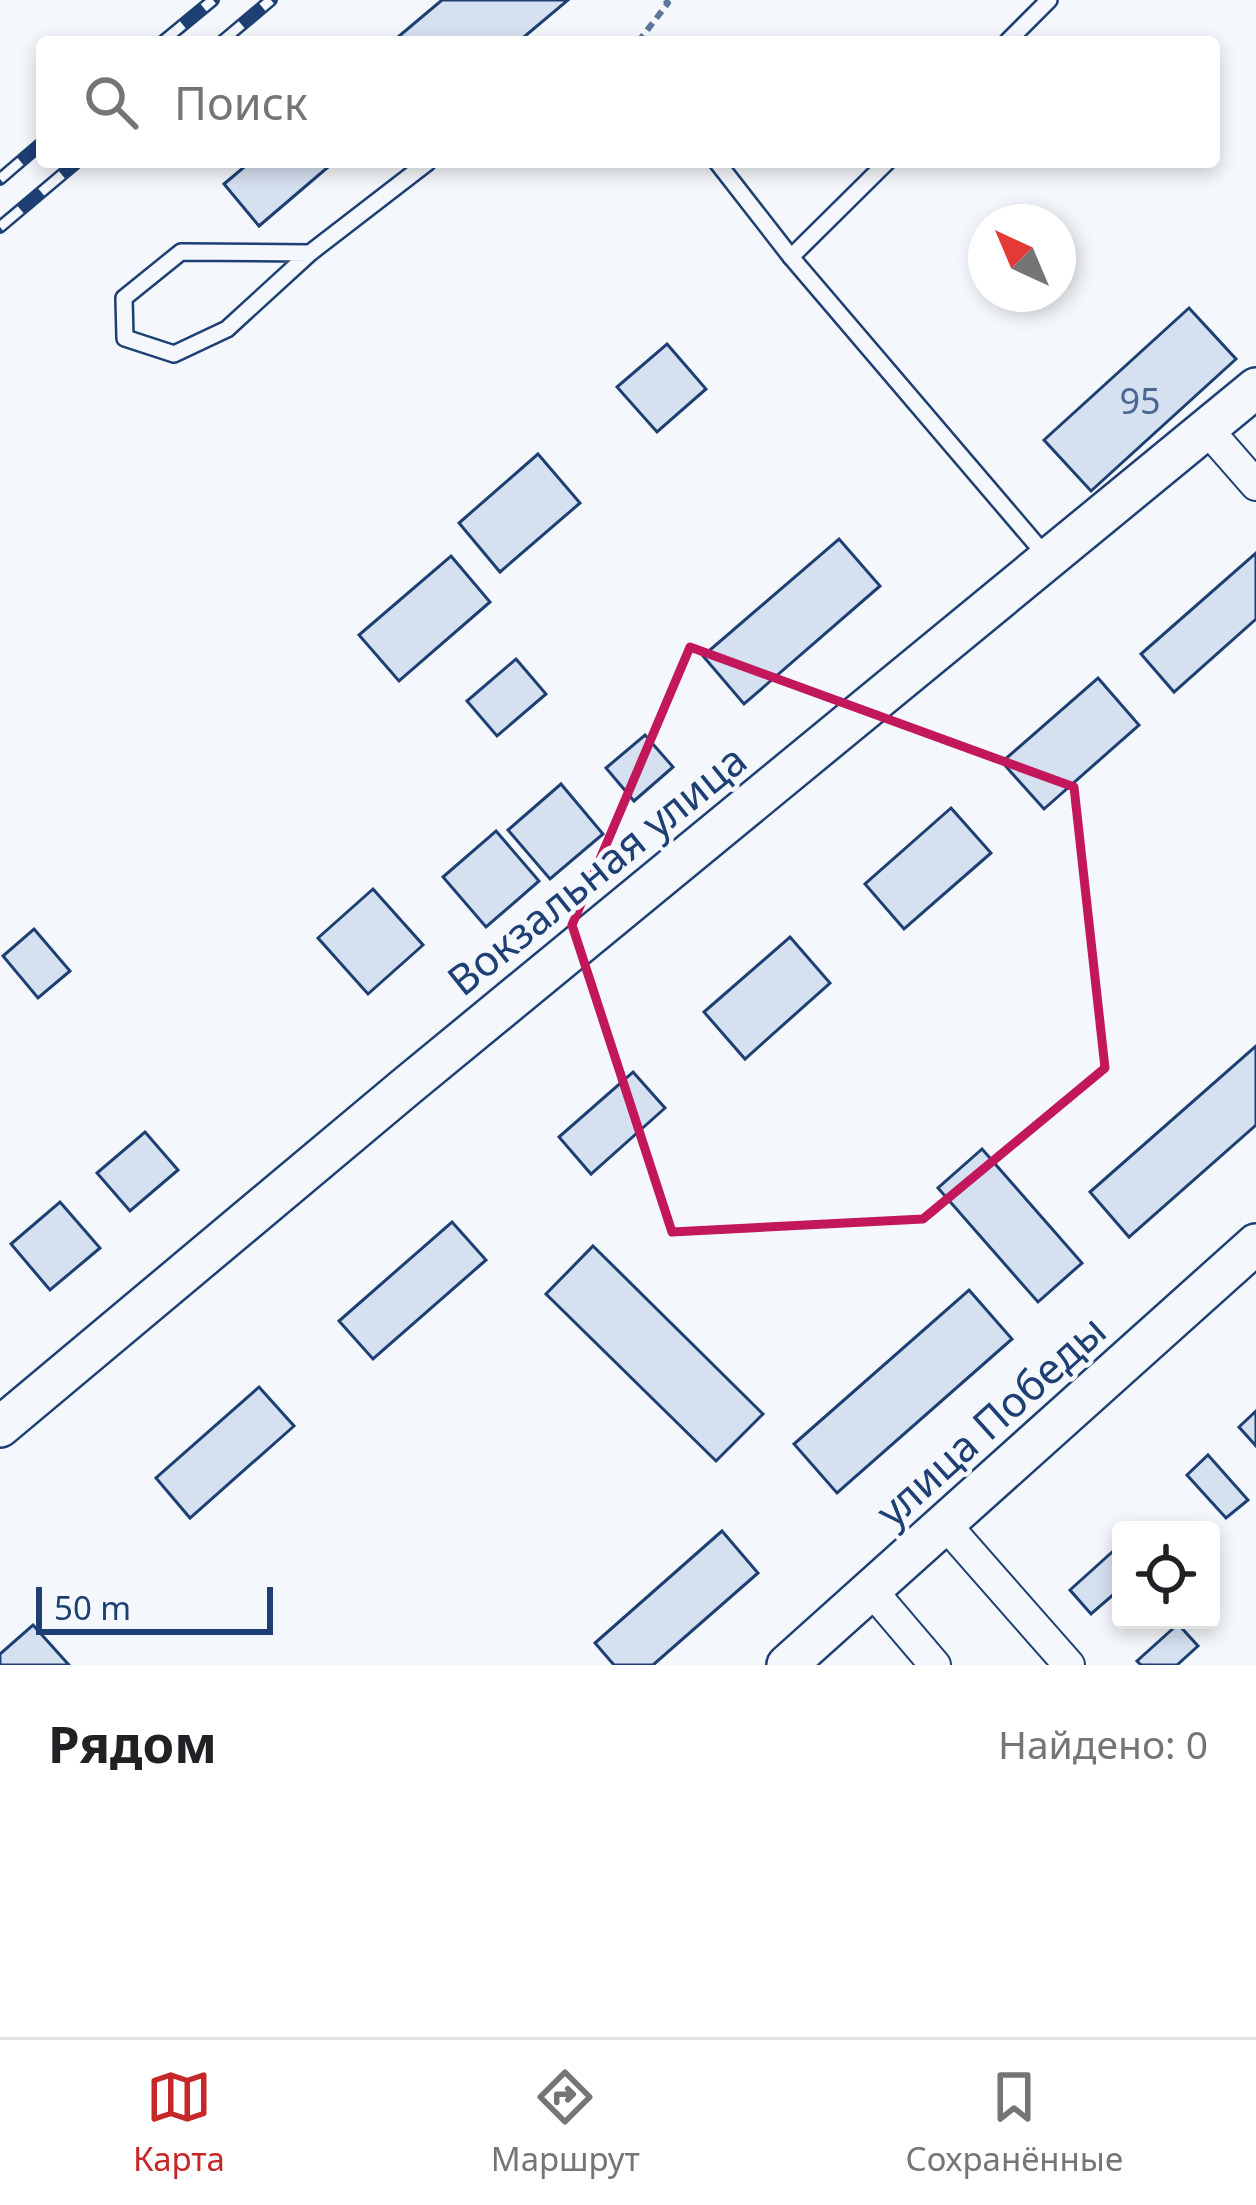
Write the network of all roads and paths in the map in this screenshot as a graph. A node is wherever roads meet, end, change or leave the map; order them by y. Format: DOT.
graph roads {
  1 [pos="665,0"];
  2 [pos="1049,0"];
  3 [pos="643,36"];
  4 [pos="1013,36"];
  5 [pos="420,168"];
  6 [pos="722,168"];
  7 [pos="881,168"];
  8 [pos="310,253"];
  9 [pos="791,257"];
  10 [pos="1256,388"];
  11 [pos="1207,429"];
  12 [pos="1256,485"];
  13 [pos="1049,560"];
  14 [pos="1256,1244"];
  15 [pos="0,1427"];
  16 [pos="946,1525"];
  17 [pos="872,1591"];
  18 [pos="788,1665"];
  19 [pos="935,1665"];
  20 [pos="1069,1665"];
  1 -- 3 [label="path"];
  2 -- 4 [label="lane"];
  5 -- 8 [label="lane"];
  6 -- 9 [label="lane"];
  7 -- 9 [label="lane"];
  8 -- 8 [label="lane"];
  9 -- 13 [label="lane"];
  10 -- 11 [label="street, Вокзальная улица"];
  11 -- 12 [label="street"];
  11 -- 13 [label="street, Вокзальная улица"];
  13 -- 15 [label="street, Вокзальная улица"];
  14 -- 16 [label="street, улица Победы"];
  16 -- 17 [label="street, улица Победы"];
  16 -- 20 [label="street"];
  17 -- 18 [label="street, улица Победы"];
  17 -- 19 [label="street"];
}
